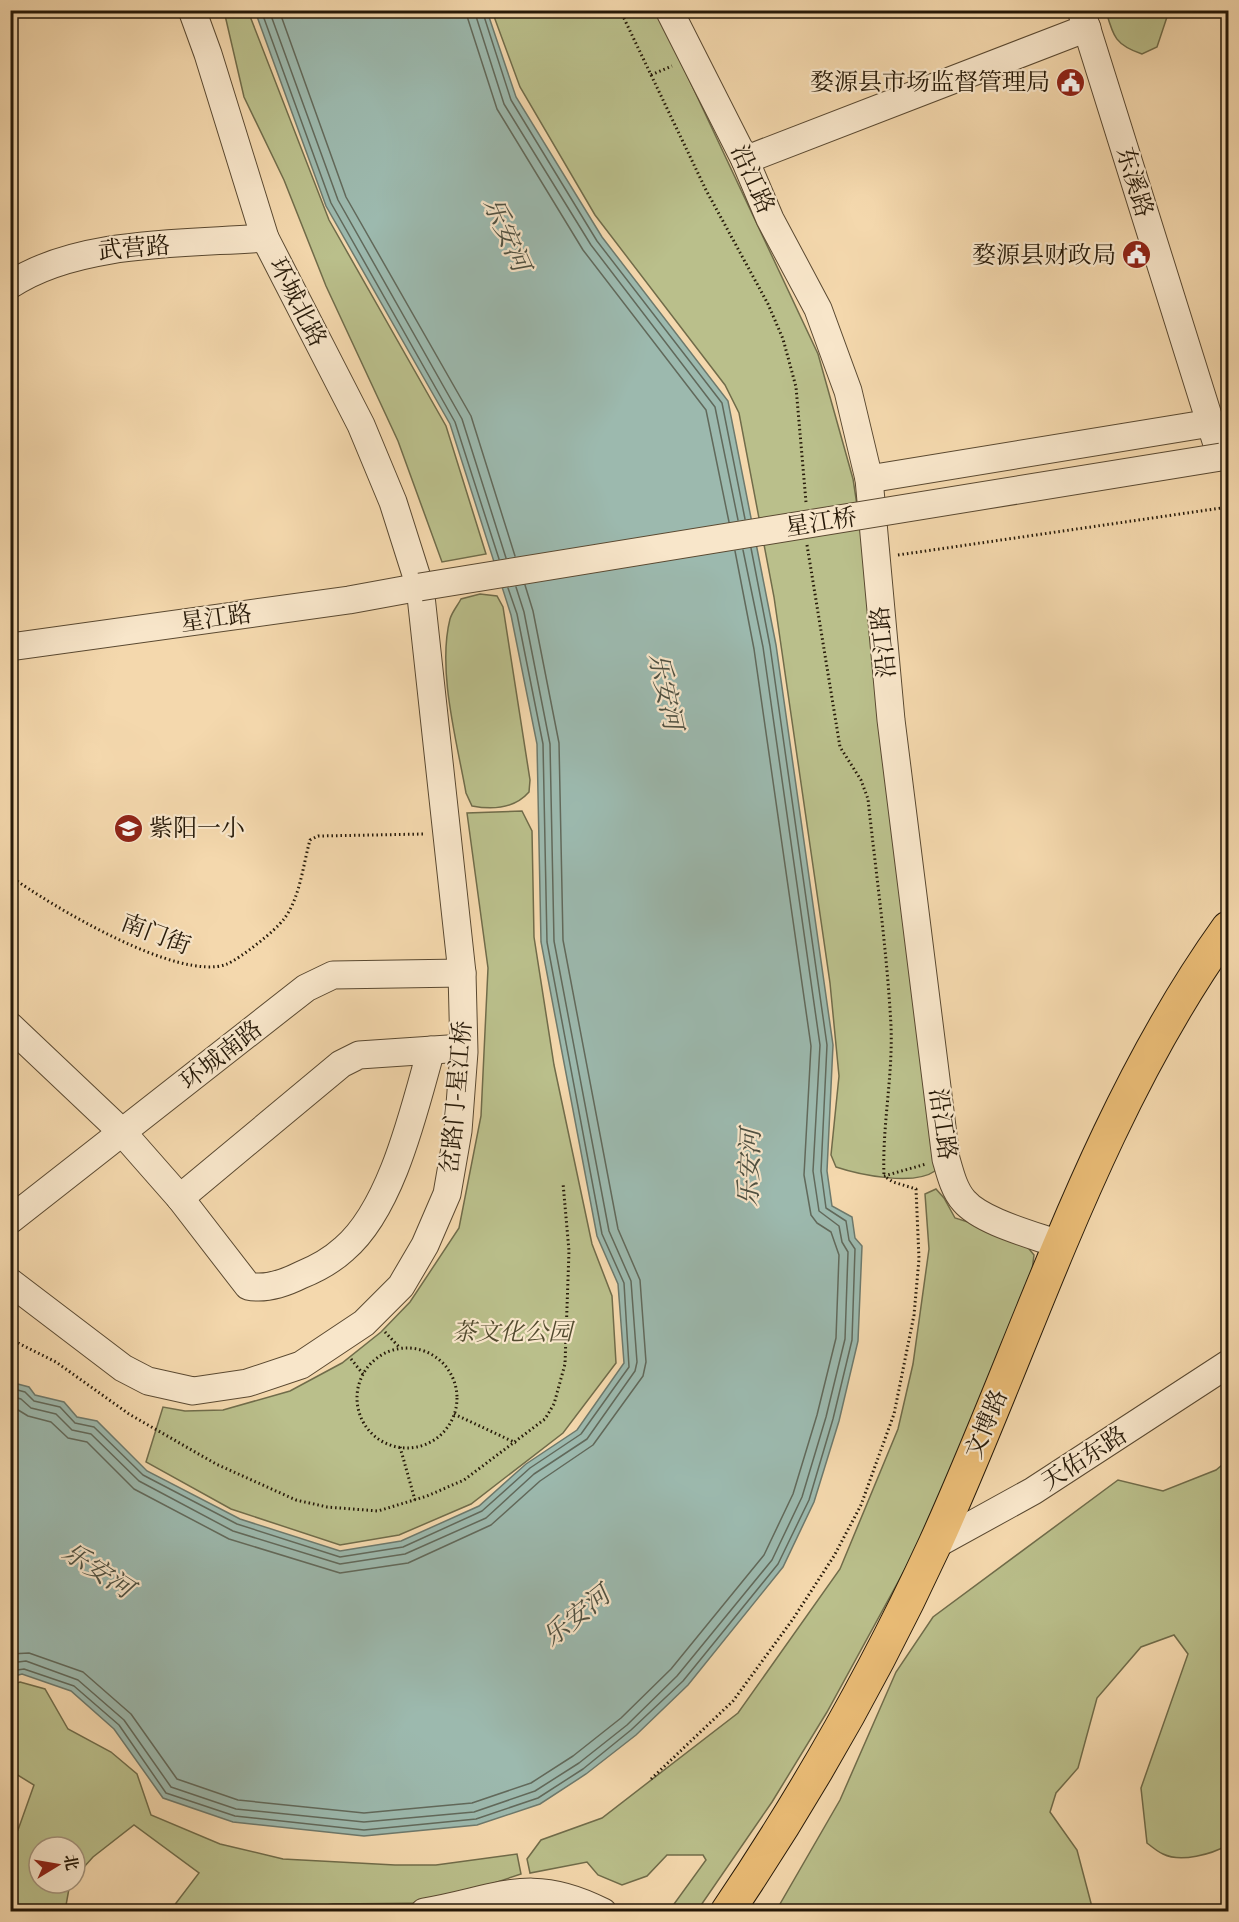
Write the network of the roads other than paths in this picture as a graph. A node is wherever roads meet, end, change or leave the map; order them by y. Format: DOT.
graph roads {
  1 [pos="192,10"];
  2 [pos="669,10"];
  3 [pos="1084,19"];
  4 [pos="745,160"];
  5 [pos="265,238"];
  6 [pos="10,285"];
  7 [pos="1210,423"];
  8 [pos="1225,457"];
  9 [pos="869,479"];
  10 [pos="420,587"];
  11 [pos="10,647"];
  12 [pos="1228,928"];
  13 [pos="462,973"];
  14 [pos="10,1026"];
  15 [pos="464,1048"];
  16 [pos="430,1050"];
  17 [pos="122,1132"];
  18 [pos="180,1198"];
  19 [pos="10,1220"];
  20 [pos="1061,1245"];
  21 [pos="10,1282"];
  22 [pos="1228,1364"];
  23 [pos="934,1545"];
  24 [pos="424,1911"];
  25 [pos="603,1911"];
  26 [pos="727,1911"];
  1 -- 5 [label="street, 环城北路"];
  2 -- 4 [label="street, 沿江路"];
  3 -- 4 [label="street"];
  3 -- 7 [label="street, 东溪路"];
  4 -- 9 [label="street, 沿江路"];
  5 -- 6 [label="street, 武营路"];
  5 -- 10 [label="street, 环城北路"];
  7 -- 8 [label="street, 东溪路"];
  7 -- 9 [label="street"];
  8 -- 10 [label="street, 星江桥, bridge"];
  9 -- 20 [label="street, 沿江路"];
  10 -- 11 [label="street, 星江路"];
  10 -- 13 [label="street, 岔路门-星江桥"];
  12 -- 20 [label="main road, 文博路"];
  13 -- 15 [label="street, 岔路门-星江桥"];
  13 -- 17 [label="street, 环城南路"];
  14 -- 17 [label="street"];
  15 -- 16 [label="street"];
  15 -- 21 [label="street, 岔路门-星江桥"];
  16 -- 18 [label="street"];
  16 -- 18 [label="street"];
  17 -- 18 [label="street"];
  17 -- 19 [label="street, 环城南路"];
  20 -- 23 [label="main road, 文博路"];
  22 -- 23 [label="street, 天佑东路"];
  23 -- 26 [label="main road, 文博路"];
  24 -- 25 [label="street"];
}
